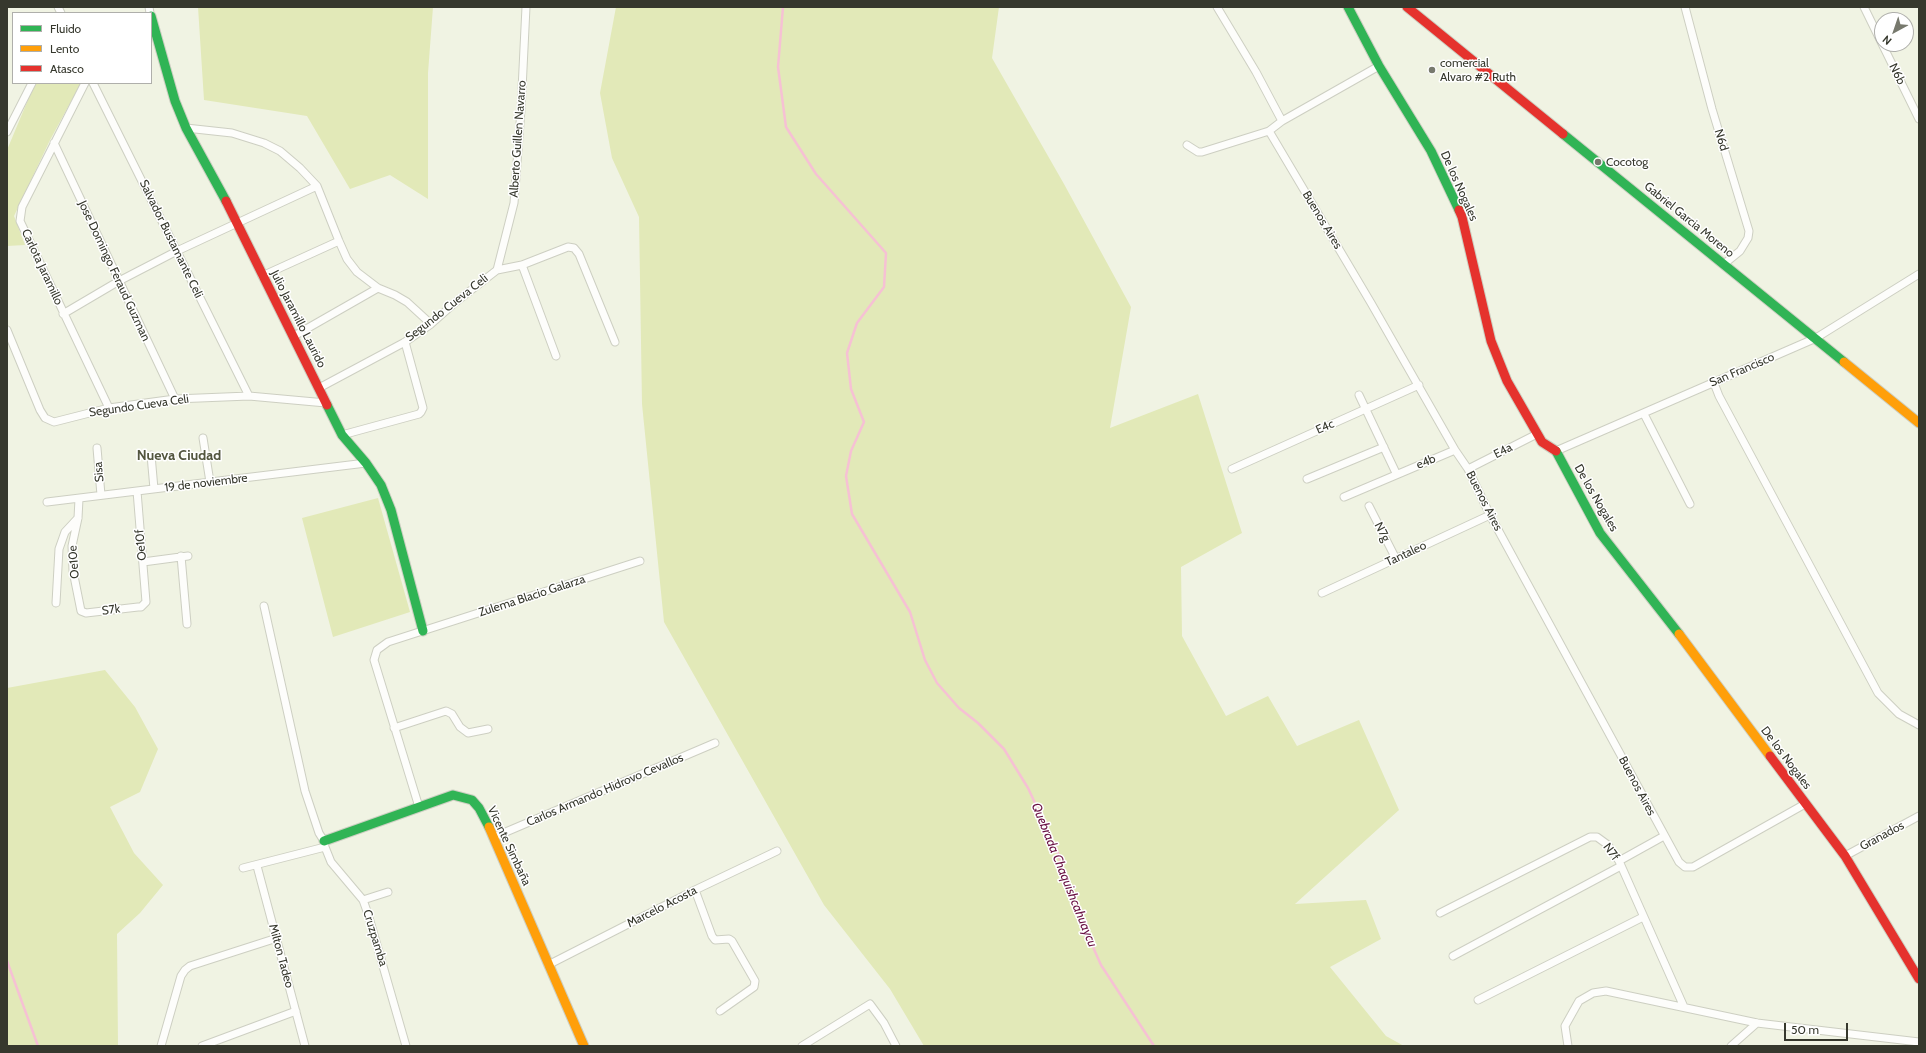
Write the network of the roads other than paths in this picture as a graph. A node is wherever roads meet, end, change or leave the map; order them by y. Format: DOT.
graph roads {
  1 [pos="526,7"];
  2 [pos="1217,7"];
  3 [pos="1348,7"];
  4 [pos="1407,7"];
  5 [pos="1685,7"];
  6 [pos="1864,7"];
  7 [pos="152,18"];
  8 [pos="1379,66"];
  9 [pos="31,84"];
  10 [pos="84,84"];
  11 [pos="94,84"];
  12 [pos="1919,119"];
  13 [pos="1282,121"];
  14 [pos="186,128"];
  15 [pos="1269,131"];
  16 [pos="7,132"];
  17 [pos="54,142"];
  18 [pos="1188,145"];
  19 [pos="317,186"];
  20 [pos="236,222"];
  21 [pos="339,241"];
  22 [pos="177,251"];
  23 [pos="1724,264"];
  24 [pos="522,265"];
  25 [pos="497,270"];
  26 [pos="1919,274"];
  27 [pos="262,276"];
  28 [pos="119,281"];
  29 [pos="378,288"];
  30 [pos="63,314"];
  31 [pos="431,324"];
  32 [pos="7,330"];
  33 [pos="294,336"];
  34 [pos="1816,338"];
  35 [pos="405,342"];
  36 [pos="615,342"];
  37 [pos="556,356"];
  38 [pos="1714,382"];
  39 [pos="1419,385"];
  40 [pos="319,388"];
  41 [pos="1359,395"];
  42 [pos="249,396"];
  43 [pos="175,399"];
  44 [pos="326,403"];
  45 [pos="109,408"];
  46 [pos="1366,408"];
  47 [pos="1644,414"];
  48 [pos="1919,423"];
  49 [pos="342,434"];
  50 [pos="1537,434"];
  51 [pos="204,438"];
  52 [pos="1384,447"];
  53 [pos="97,448"];
  54 [pos="1455,450"];
  55 [pos="1556,451"];
  56 [pos="151,455"];
  57 [pos="366,463"];
  58 [pos="1232,469"];
  59 [pos="1468,469"];
  60 [pos="1396,473"];
  61 [pos="1307,480"];
  62 [pos="210,482"];
  63 [pos="154,489"];
  64 [pos="137,491"];
  65 [pos="101,495"];
  66 [pos="1344,496"];
  67 [pos="79,499"];
  68 [pos="47,502"];
  69 [pos="1690,504"];
  70 [pos="1369,506"];
  71 [pos="1490,515"];
  72 [pos="78,518"];
  73 [pos="1396,559"];
  74 [pos="640,561"];
  75 [pos="143,562"];
  76 [pos="1322,593"];
  77 [pos="146,598"];
  78 [pos="79,602"];
  79 [pos="56,603"];
  80 [pos="264,606"];
  81 [pos="187,624"];
  82 [pos="423,631"];
  83 [pos="1919,724"];
  84 [pos="394,728"];
  85 [pos="488,729"];
  86 [pos="715,743"];
  87 [pos="1805,804"];
  88 [pos="419,808"];
  89 [pos="1919,816"];
  90 [pos="1664,836"];
  91 [pos="494,837"];
  92 [pos="324,844"];
  93 [pos="777,851"];
  94 [pos="1846,856"];
  95 [pos="1620,863"];
  96 [pos="257,866"];
  97 [pos="243,868"];
  98 [pos="695,890"];
  99 [pos="388,892"];
  100 [pos="363,900"];
  101 [pos="1440,913"];
  102 [pos="1643,917"];
  103 [pos="277,938"];
  104 [pos="1453,956"];
  105 [pos="548,965"];
  106 [pos="1919,979"];
  107 [pos="1478,1000"];
  108 [pos="1684,1007"];
  109 [pos="720,1010"];
  110 [pos="296,1011"];
  111 [pos="1757,1023"];
  112 [pos="1919,1042"];
  113 [pos="161,1046"];
  114 [pos="202,1046"];
  115 [pos="305,1046"];
  116 [pos="406,1046"];
  117 [pos="584,1046"];
  118 [pos="802,1046"];
  119 [pos="896,1046"];
  120 [pos="1568,1046"];
  121 [pos="1731,1046"];
  1 -- 25 [label="street, Alberto Guillen Navarro"];
  2 -- 13 [label="street"];
  3 -- 8 [label="street, De los Nogales"];
  4 -- 23 [label="street, Gabriel Garcia Moreno"];
  5 -- 23 [label="street, N6d"];
  6 -- 12 [label="street, N6b"];
  7 -- 14 [label="street, Julio Jaramillo Laurido"];
  8 -- 13 [label="street"];
  8 -- 50 [label="street, De los Nogales"];
  9 -- 16 [label="street"];
  10 -- 17 [label="street, Carlota Jaramillo"];
  11 -- 22 [label="street, Salvador Bustamante Celi"];
  13 -- 15 [label="street"];
  14 -- 19 [label="street"];
  14 -- 20 [label="street, Julio Jaramillo Laurido"];
  15 -- 18 [label="street"];
  15 -- 39 [label="street, Buenos Aires"];
  17 -- 28 [label="street, Jose Domingo Feraud Guzman"];
  17 -- 30 [label="street, Carlota Jaramillo"];
  19 -- 20 [label="street"];
  19 -- 21 [label="street"];
  20 -- 22 [label="street"];
  20 -- 27 [label="street, Julio Jaramillo Laurido"];
  21 -- 27 [label="street"];
  21 -- 29 [label="street"];
  22 -- 28 [label="street"];
  22 -- 42 [label="street, Salvador Bustamante Celi"];
  23 -- 34 [label="street, Gabriel Garcia Moreno"];
  24 -- 25 [label="street, Segundo Cueva Celi"];
  24 -- 36 [label="street, Segundo Cueva Celi"];
  24 -- 37 [label="street"];
  25 -- 31 [label="street, Segundo Cueva Celi"];
  26 -- 34 [label="street, San Francisco"];
  27 -- 33 [label="street, Julio Jaramillo Laurido"];
  28 -- 30 [label="street"];
  28 -- 43 [label="street, Jose Domingo Feraud Guzman"];
  29 -- 31 [label="street"];
  29 -- 33 [label="street"];
  30 -- 45 [label="street, Carlota Jaramillo"];
  31 -- 35 [label="street, Segundo Cueva Celi"];
  32 -- 45 [label="street, Segundo Cueva Celi"];
  33 -- 40 [label="street, Julio Jaramillo Laurido"];
  34 -- 38 [label="street, San Francisco"];
  34 -- 48 [label="street, Gabriel Garcia Moreno"];
  35 -- 40 [label="street, Segundo Cueva Celi"];
  35 -- 49 [label="street"];
  38 -- 47 [label="street, San Francisco"];
  38 -- 83 [label="street"];
  39 -- 46 [label="street, E4c"];
  39 -- 54 [label="street, Buenos Aires"];
  40 -- 44 [label="street, Julio Jaramillo Laurido"];
  41 -- 46 [label="street"];
  42 -- 43 [label="street, Segundo Cueva Celi"];
  42 -- 44 [label="street, Segundo Cueva Celi"];
  43 -- 45 [label="street, Segundo Cueva Celi"];
  44 -- 49 [label="street, Julio Jaramillo Laurido"];
  46 -- 52 [label="street"];
  46 -- 58 [label="street, E4c"];
  47 -- 55 [label="street, San Francisco"];
  47 -- 69 [label="street"];
  49 -- 57 [label="street, Julio Jaramillo Laurido"];
  50 -- 55 [label="street, De los Nogales"];
  50 -- 59 [label="street, E4a"];
  51 -- 62 [label="street"];
  52 -- 60 [label="street"];
  52 -- 61 [label="street"];
  53 -- 65 [label="street, Sisa"];
  54 -- 59 [label="street, Buenos Aires"];
  54 -- 60 [label="street, e4b"];
  55 -- 87 [label="street, De los Nogales"];
  56 -- 63 [label="street"];
  57 -- 62 [label="street, 19 de noviembre"];
  57 -- 82 [label="street, Julio Jaramillo Laurido"];
  59 -- 71 [label="street, Buenos Aires"];
  60 -- 66 [label="street, e4b"];
  62 -- 63 [label="street, 19 de noviembre"];
  63 -- 64 [label="street, 19 de noviembre"];
  64 -- 65 [label="street, 19 de noviembre"];
  64 -- 75 [label="street, Oe10f"];
  65 -- 67 [label="street, 19 de noviembre"];
  67 -- 68 [label="street, 19 de noviembre"];
  67 -- 72 [label="street, Oe10e"];
  70 -- 73 [label="street, N7g"];
  71 -- 73 [label="street, Tantaleo"];
  71 -- 90 [label="street, Buenos Aires"];
  72 -- 78 [label="street, Oe10e"];
  72 -- 79 [label="street"];
  73 -- 76 [label="street, Tantaleo"];
  74 -- 82 [label="street, Zulema Blacio Galarza"];
  75 -- 77 [label="street, Oe10f"];
  75 -- 81 [label="street"];
  77 -- 78 [label="street, S7k"];
  80 -- 92 [label="street, Cruzpamba"];
  82 -- 84 [label="street, Zulema Blacio Galarza"];
  84 -- 85 [label="street"];
  84 -- 88 [label="street"];
  86 -- 91 [label="street, Carlos Armando Hidrovo Cevallos"];
  87 -- 90 [label="street, Buenos Aires"];
  87 -- 94 [label="street, De los Nogales"];
  88 -- 91 [label="street, Vicente Simbaña"];
  88 -- 92 [label="street, Vicente Simbaña"];
  89 -- 94 [label="street, Granados"];
  90 -- 95 [label="street"];
  91 -- 105 [label="street, Vicente Simbaña"];
  92 -- 96 [label="street, Vicente Simbaña"];
  92 -- 100 [label="street, Cruzpamba"];
  93 -- 98 [label="street, Marcelo Acosta"];
  94 -- 106 [label="street, De los Nogales"];
  95 -- 101 [label="street, N7f"];
  95 -- 102 [label="street, N7f"];
  95 -- 104 [label="street"];
  96 -- 97 [label="street, Vicente Simbaña"];
  96 -- 103 [label="street, Milton Tadeo"];
  98 -- 105 [label="street, Marcelo Acosta"];
  98 -- 109 [label="street"];
  99 -- 100 [label="street"];
  100 -- 116 [label="street, Cruzpamba"];
  102 -- 107 [label="street"];
  102 -- 108 [label="street, N7f"];
  103 -- 110 [label="street, Milton Tadeo"];
  103 -- 113 [label="street"];
  105 -- 117 [label="street, Vicente Simbaña"];
  108 -- 111 [label="street"];
  108 -- 120 [label="street"];
  110 -- 114 [label="street"];
  110 -- 115 [label="street, Milton Tadeo"];
  111 -- 112 [label="street"];
  111 -- 121 [label="street"];
  118 -- 119 [label="street"];
}
